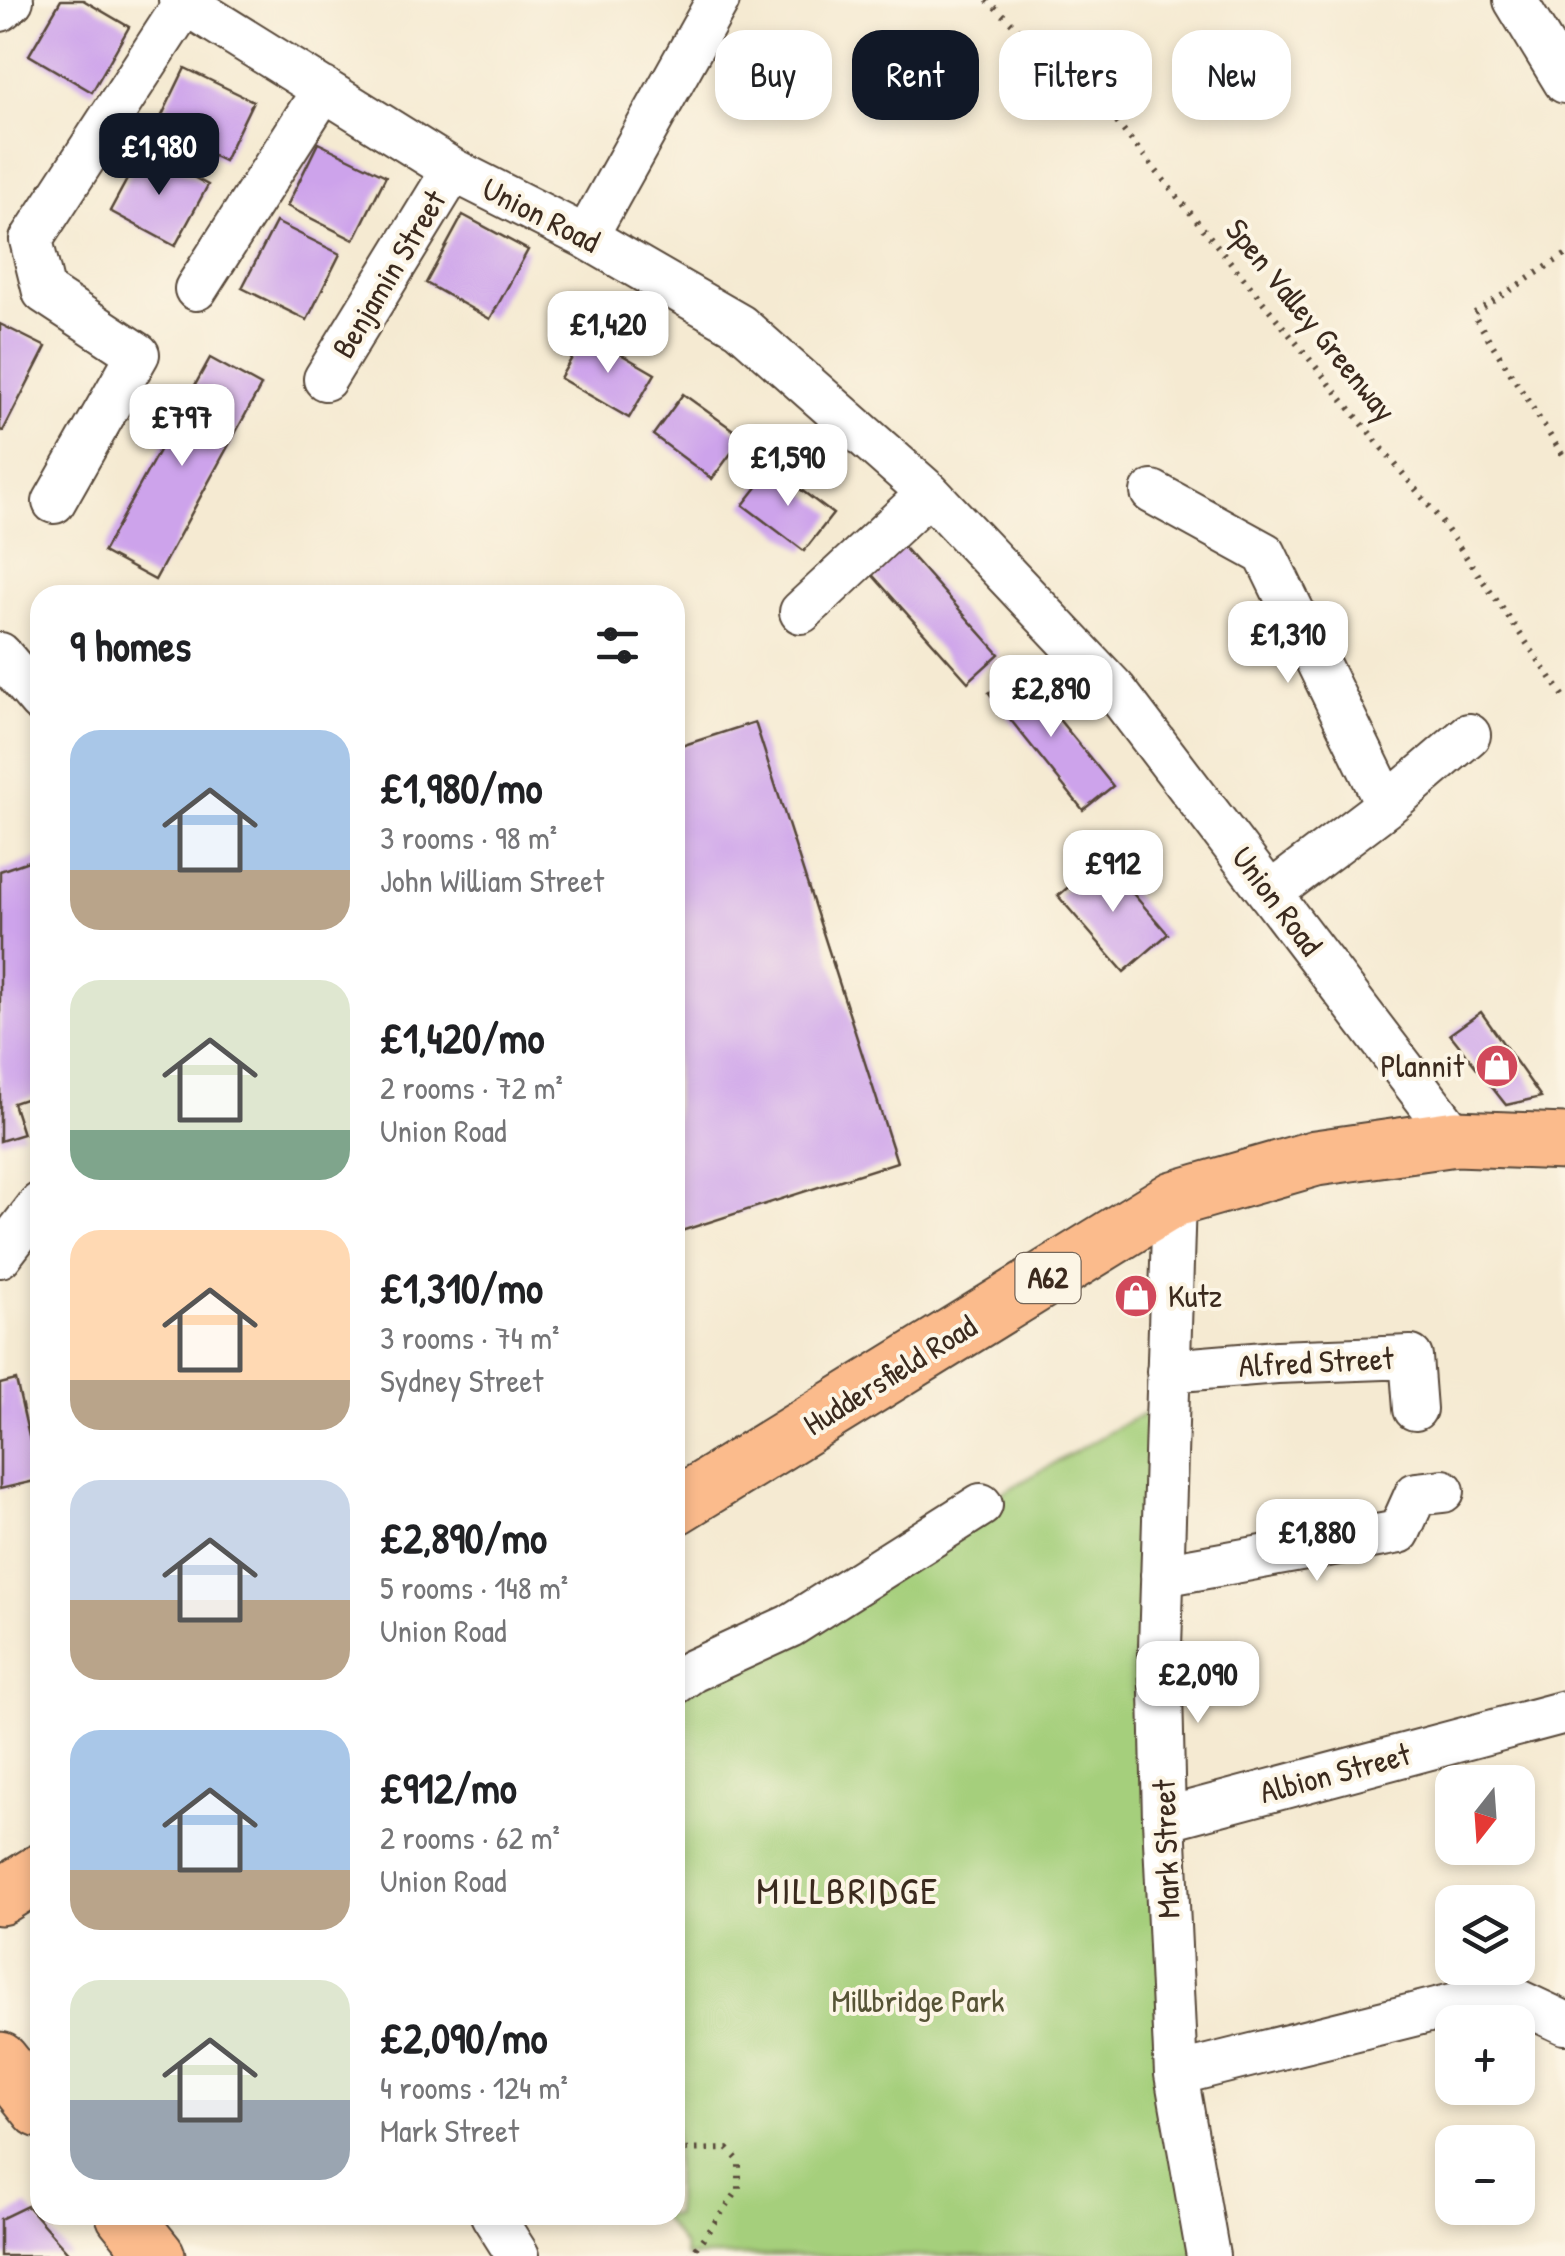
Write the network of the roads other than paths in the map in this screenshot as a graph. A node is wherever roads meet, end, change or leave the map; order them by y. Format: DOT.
graph roads {
  1 [pos="12,0"];
  2 [pos="718,0"];
  3 [pos="1515,0"];
  4 [pos="182,2"];
  5 [pos="0,10"];
  6 [pos="1561,69"];
  7 [pos="324,89"];
  8 [pos="453,170"];
  9 [pos="586,237"];
  10 [pos="196,288"];
  11 [pos="326,379"];
  12 [pos="1152,492"];
  13 [pos="929,493"];
  14 [pos="54,502"];
  15 [pos="801,612"];
  16 [pos="0,654"];
  17 [pos="30,689"];
  18 [pos="1469,735"];
  19 [pos="1386,805"];
  20 [pos="1271,893"];
  21 [pos="1456,1138"];
  22 [pos="1565,1142"];
  23 [pos="1174,1199"];
  24 [pos="30,1217"];
  25 [pos="0,1256"];
  26 [pos="1168,1371"];
  27 [pos="1414,1409"];
  28 [pos="1443,1492"];
  29 [pos="685,1501"];
  30 [pos="981,1505"];
  31 [pos="1162,1576"];
  32 [pos="685,1676"];
  33 [pos="1565,1712"];
  34 [pos="1164,1819"];
  35 [pos="30,1878"];
  36 [pos="0,1897"];
  37 [pos="1565,2023"];
  38 [pos="0,2060"];
  39 [pos="1176,2074"];
  40 [pos="30,2098"];
  41 [pos="132,2225"];
  42 [pos="498,2225"];
  43 [pos="157,2256"];
  44 [pos="518,2256"];
  45 [pos="1208,2256"];
  1 -- 5 [label="street"];
  2 -- 9 [label="street"];
  3 -- 6 [label="street"];
  4 -- 7 [label="street, Union Road"];
  4 -- 14 [label="street"];
  7 -- 8 [label="street, Union Road"];
  7 -- 10 [label="street"];
  8 -- 9 [label="street, Union Road"];
  8 -- 11 [label="street, Benjamin Street"];
  9 -- 13 [label="street, Union Road"];
  12 -- 19 [label="street"];
  13 -- 15 [label="street"];
  13 -- 20 [label="street, Union Road"];
  16 -- 17 [label="street"];
  18 -- 19 [label="street"];
  19 -- 20 [label="street"];
  20 -- 21 [label="street, Union Road"];
  21 -- 22 [label="main road, Huddersfield Road / A62"];
  21 -- 23 [label="main road, Huddersfield Road / A62"];
  23 -- 26 [label="street, Mark Street"];
  23 -- 29 [label="main road, Huddersfield Road / A62"];
  24 -- 25 [label="street"];
  26 -- 27 [label="street, Alfred Street"];
  26 -- 31 [label="street, Mark Street"];
  28 -- 31 [label="street"];
  30 -- 32 [label="street"];
  31 -- 34 [label="street, Mark Street"];
  33 -- 34 [label="street, Albion Street"];
  34 -- 39 [label="street, Mark Street"];
  35 -- 36 [label="main road"];
  37 -- 39 [label="street"];
  38 -- 40 [label="main road"];
  39 -- 45 [label="street, Mark Street"];
  41 -- 43 [label="main road"];
  42 -- 44 [label="street"];
}
